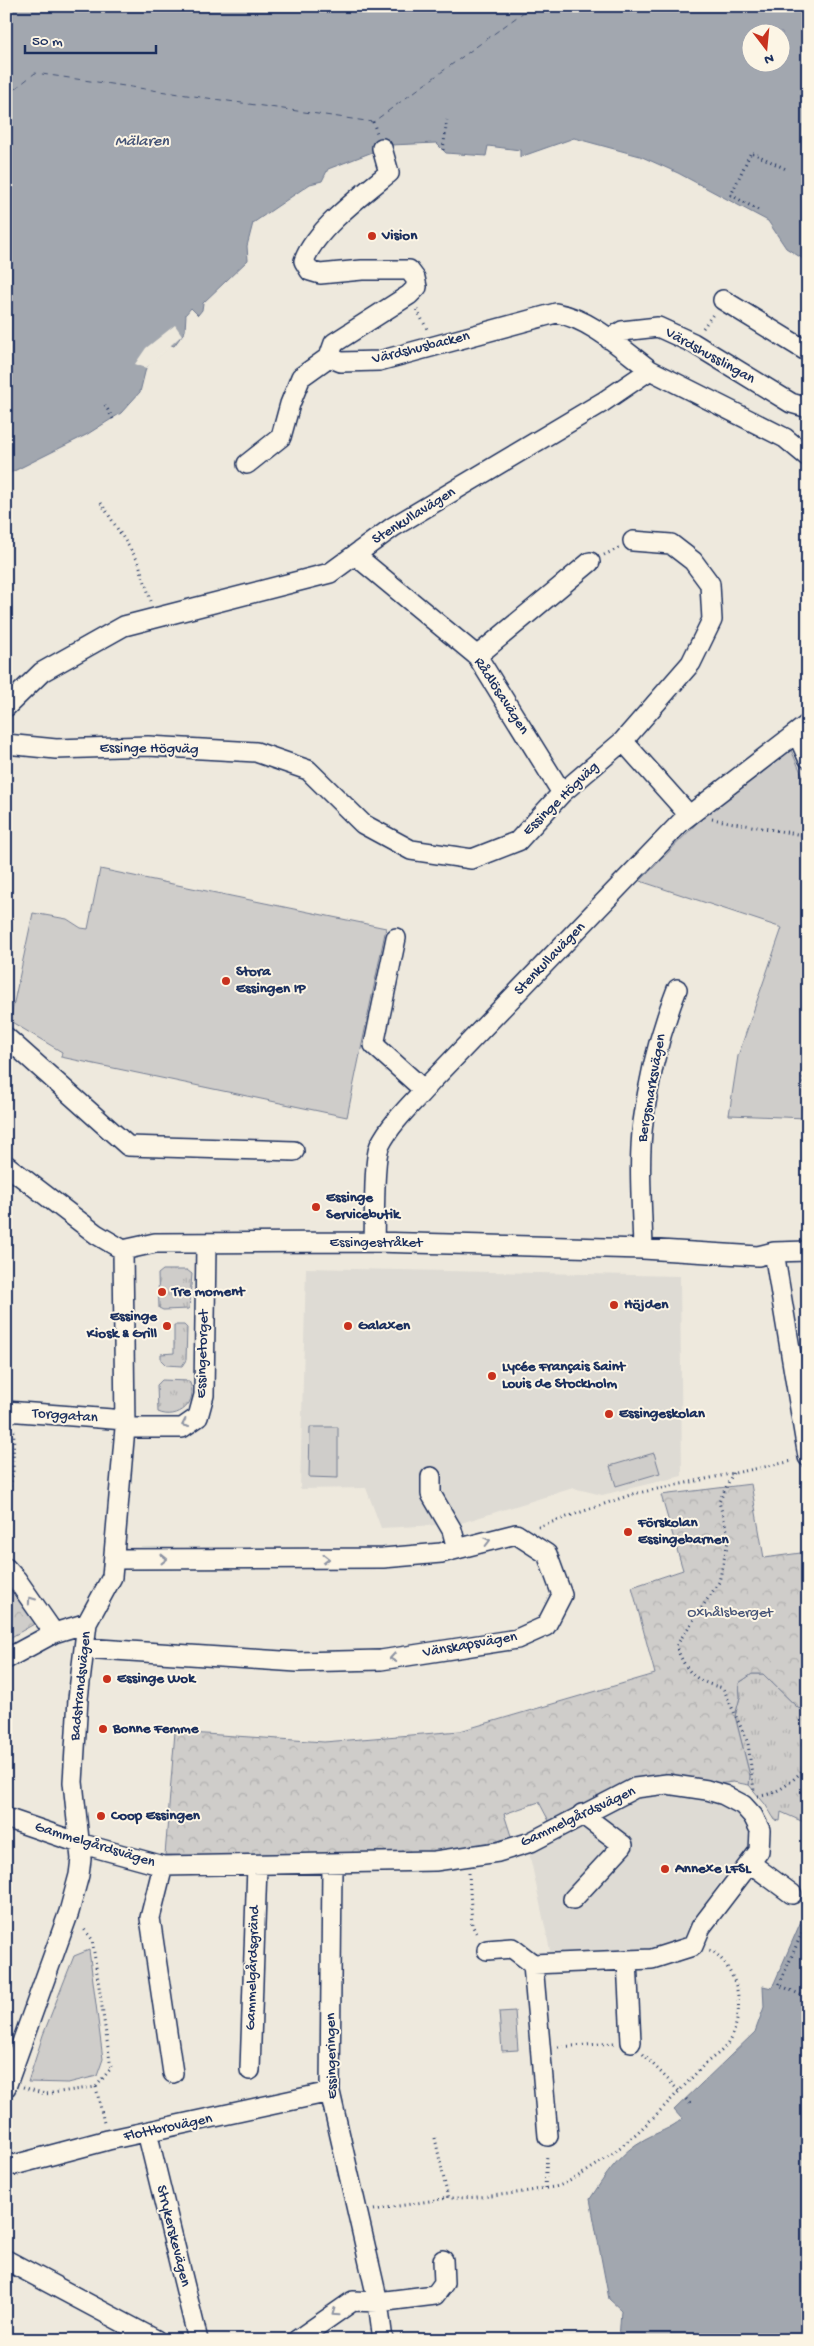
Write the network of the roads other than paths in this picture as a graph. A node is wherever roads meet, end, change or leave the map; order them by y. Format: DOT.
graph roads {
  1 [pos="382,148"];
  2 [pos="723,300"];
  3 [pos="610,339"];
  4 [pos="808,352"];
  5 [pos="329,356"];
  6 [pos="650,370"];
  7 [pos="808,408"];
  8 [pos="808,457"];
  9 [pos="247,464"];
  10 [pos="632,540"];
  11 [pos="355,555"];
  12 [pos="590,562"];
  13 [pos="477,656"];
  14 [pos="6,707"];
  15 [pos="802,728"];
  16 [pos="623,741"];
  17 [pos="6,744"];
  18 [pos="808,758"];
  19 [pos="562,793"];
  20 [pos="689,815"];
  21 [pos="396,938"];
  22 [pos="677,989"];
  23 [pos="6,1037"];
  24 [pos="424,1090"];
  25 [pos="294,1151"];
  26 [pos="6,1165"];
  27 [pos="374,1242"];
  28 [pos="206,1244"];
  29 [pos="643,1249"];
  30 [pos="123,1250"];
  31 [pos="808,1251"];
  32 [pos="774,1252"];
  33 [pos="10,1412"];
  34 [pos="125,1424"];
  35 [pos="804,1459"];
  36 [pos="431,1477"];
  37 [pos="457,1549"];
  38 [pos="115,1559"];
  39 [pos="6,1568"];
  40 [pos="87,1623"];
  41 [pos="54,1633"];
  42 [pos="84,1648"];
  43 [pos="6,1659"];
  44 [pos="582,1814"];
  45 [pos="6,1818"];
  46 [pos="79,1843"];
  47 [pos="750,1863"];
  48 [pos="332,1864"];
  49 [pos="163,1866"];
  50 [pos="257,1866"];
  51 [pos="792,1894"];
  52 [pos="573,1899"];
  53 [pos="487,1950"];
  54 [pos="627,1960"];
  55 [pos="533,1964"];
  56 [pos="631,2042"];
  57 [pos="250,2070"];
  58 [pos="173,2073"];
  59 [pos="7,2085"];
  60 [pos="330,2092"];
  61 [pos="147,2132"];
  62 [pos="548,2136"];
  63 [pos="6,2165"];
  64 [pos="6,2260"];
  65 [pos="443,2260"];
  66 [pos="378,2302"];
  67 [pos="156,2340"];
  68 [pos="198,2340"];
  69 [pos="297,2340"];
  70 [pos="383,2340"];
  1 -- 5 [label="street"];
  2 -- 4 [label="street"];
  3 -- 5 [label="street, Värdshusbacken"];
  3 -- 6 [label="street, Värdshusbacken"];
  3 -- 7 [label="street, Värdshusslingan"];
  5 -- 9 [label="street"];
  6 -- 8 [label="street"];
  6 -- 11 [label="street, Stenkullavägen"];
  10 -- 16 [label="street, Essinge Högväg"];
  11 -- 13 [label="street, Rådlösavägen"];
  11 -- 14 [label="street, Stenkullavägen"];
  12 -- 13 [label="street"];
  13 -- 19 [label="street, Rådlösavägen"];
  15 -- 18 [label="street"];
  15 -- 20 [label="street, Stenkullavägen"];
  16 -- 19 [label="street, Essinge Högväg"];
  16 -- 20 [label="street"];
  17 -- 19 [label="street, Essinge Högväg"];
  20 -- 24 [label="street, Stenkullavägen"];
  21 -- 24 [label="street"];
  22 -- 29 [label="street, Bergsmarksvägen"];
  23 -- 25 [label="street"];
  24 -- 27 [label="street, Stenkullavägen"];
  26 -- 30 [label="street"];
  27 -- 28 [label="street, Essingestråket"];
  27 -- 29 [label="street, Essingestråket"];
  28 -- 30 [label="street, Essingestråket"];
  28 -- 34 [label="street, Essingetorget, one-way"];
  29 -- 32 [label="street, Essingestråket"];
  30 -- 34 [label="street, Badstrandsvägen"];
  31 -- 32 [label="street, Essingestråket"];
  32 -- 35 [label="street"];
  33 -- 34 [label="street, Torggatan"];
  34 -- 38 [label="street, Badstrandsvägen"];
  36 -- 37 [label="street"];
  38 -- 37 [label="street, one-way"];
  37 -- 42 [label="street, Vänskapsvägen, one-way"];
  38 -- 40 [label="street, Badstrandsvägen"];
  41 -- 39 [label="street, one-way"];
  40 -- 41 [label="street"];
  40 -- 42 [label="street, Badstrandsvägen"];
  41 -- 43 [label="street"];
  42 -- 46 [label="street, Badstrandsvägen"];
  44 -- 47 [label="street, Gammelgårdsvägen"];
  44 -- 48 [label="street, Gammelgårdsvägen"];
  44 -- 52 [label="street"];
  45 -- 46 [label="street, Gammelgårdsvägen"];
  46 -- 49 [label="street, Gammelgårdsvägen"];
  46 -- 59 [label="street, Badstrandsvägen"];
  47 -- 51 [label="street"];
  47 -- 54 [label="street, Gammelgårdsvägen"];
  48 -- 50 [label="street, Gammelgårdsvägen"];
  48 -- 60 [label="street, Essingeringen"];
  49 -- 50 [label="street, Gammelgårdsvägen"];
  49 -- 58 [label="street"];
  50 -- 57 [label="street, Gammelgårdsgränd"];
  53 -- 55 [label="street"];
  54 -- 55 [label="street"];
  54 -- 56 [label="street"];
  55 -- 62 [label="street"];
  60 -- 61 [label="street, Flottbrovägen"];
  60 -- 66 [label="street, Essingeringen"];
  61 -- 63 [label="street, Flottbrovägen"];
  61 -- 68 [label="street, Strykerskevägen"];
  64 -- 67 [label="street"];
  65 -- 66 [label="street"];
  66 -- 69 [label="street, one-way"];
  66 -- 70 [label="street, Essingeringen"];
}
